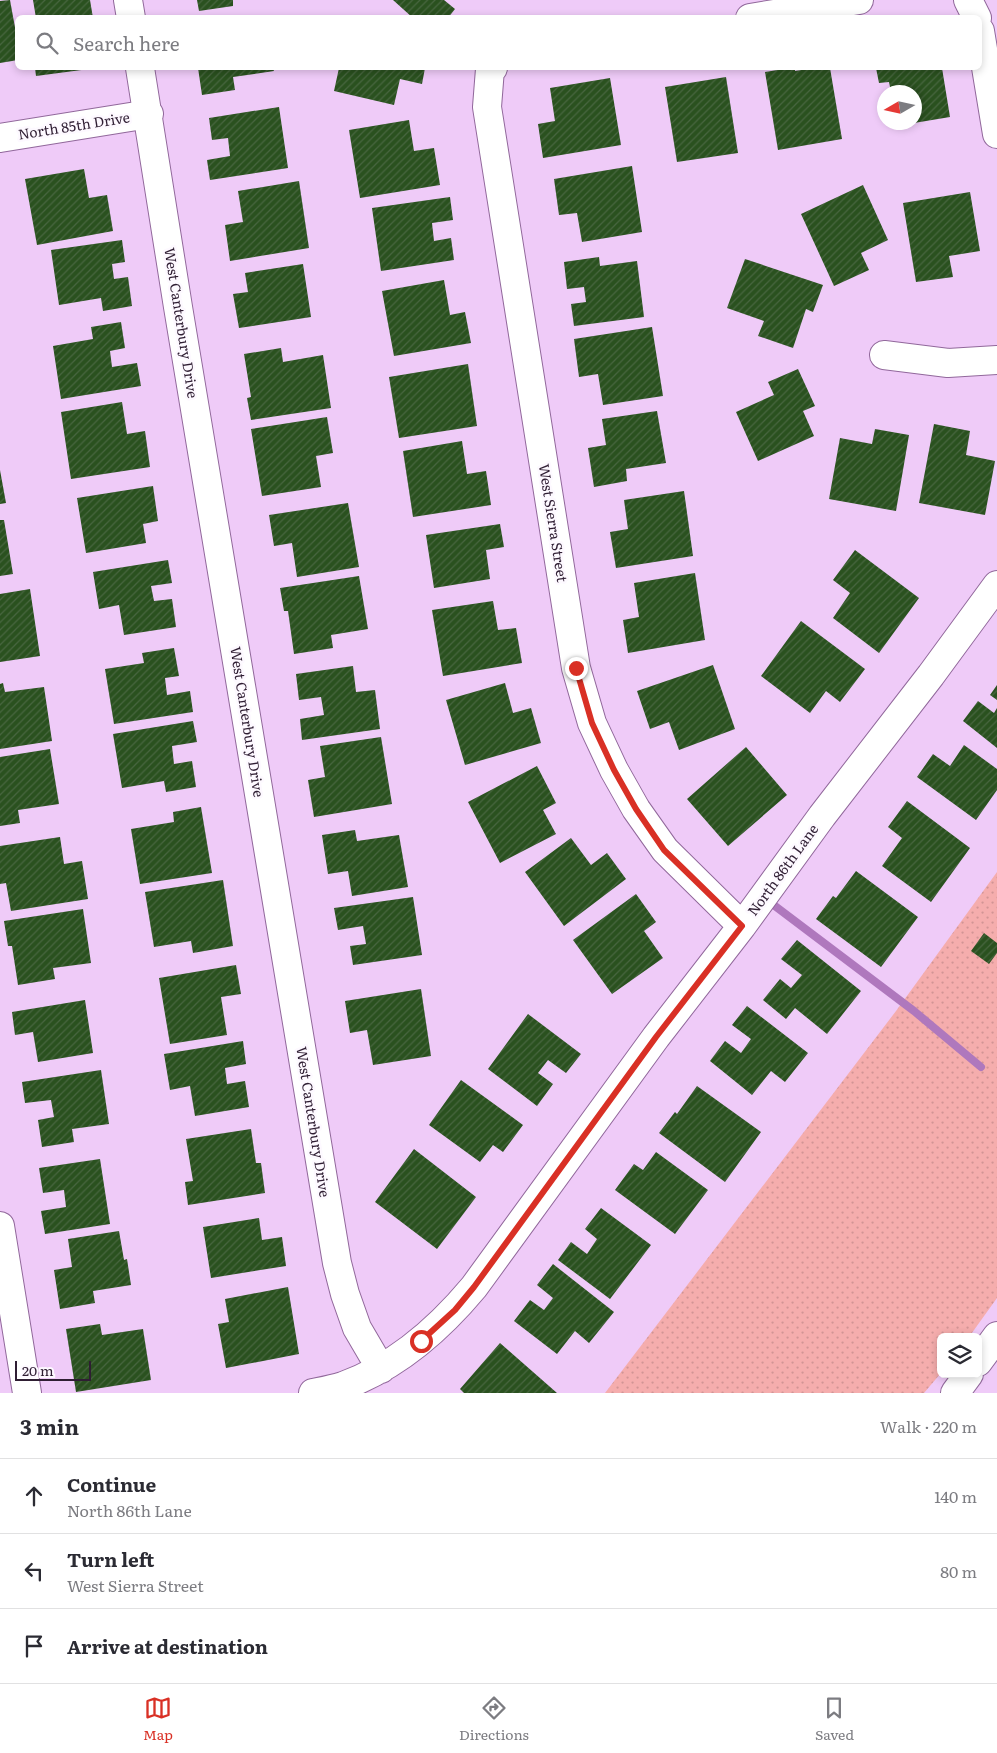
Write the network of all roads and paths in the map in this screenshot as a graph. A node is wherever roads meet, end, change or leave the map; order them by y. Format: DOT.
graph roads {
  1 [pos="128,0"];
  2 [pos="859,0"];
  3 [pos="968,0"];
  4 [pos="131,15"];
  5 [pos="768,15"];
  6 [pos="975,15"];
  7 [pos="982,43"];
  8 [pos="140,70"];
  9 [pos="491,70"];
  10 [pos="149,114"];
  11 [pos="997,134"];
  12 [pos="0,138"];
  13 [pos="884,355"];
  14 [pos="997,360"];
  15 [pos="997,585"];
  16 [pos="742,926"];
  17 [pos="0,1226"];
  18 [pos="997,1336"];
  19 [pos="982,1357"];
  20 [pos="381,1369"];
  21 [pos="966,1378"];
  22 [pos="26,1393"];
  23 [pos="313,1393"];
  24 [pos="955,1393"];
  1 -- 4 [label="street"];
  2 -- 5 [label="street"];
  3 -- 6 [label="street"];
  7 -- 11 [label="street"];
  8 -- 10 [label="street, West Canterbury Drive"];
  9 -- 16 [label="street, West Sierra Street"];
  10 -- 12 [label="street, North 85th Drive"];
  10 -- 20 [label="street, West Canterbury Drive"];
  13 -- 14 [label="street"];
  15 -- 16 [label="street, North 86th Lane"];
  16 -- 20 [label="street, North 86th Lane"];
  17 -- 22 [label="street"];
  18 -- 19 [label="street"];
  20 -- 23 [label="street, North 86th Lane"];
  21 -- 24 [label="street"];
}
